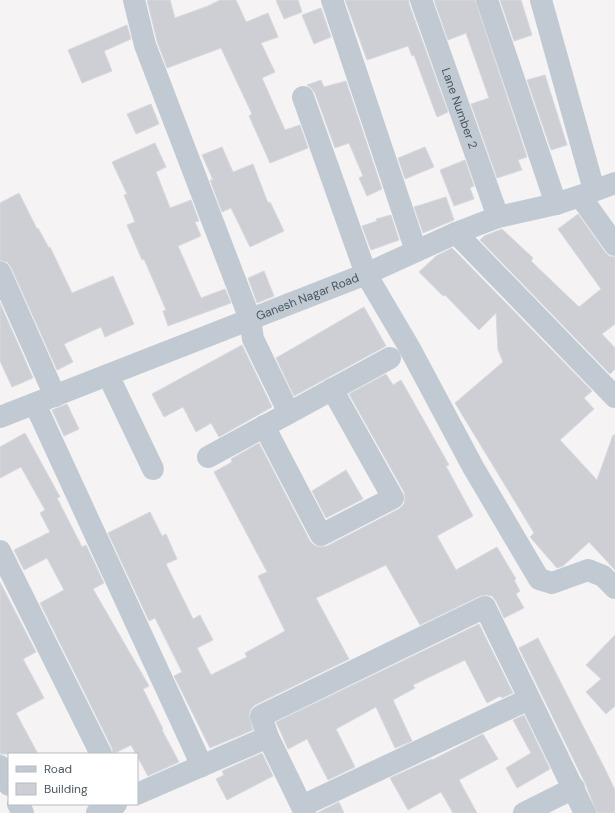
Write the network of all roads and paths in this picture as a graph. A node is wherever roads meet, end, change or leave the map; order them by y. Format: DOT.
graph roads {
  1 [pos="134,0"];
  2 [pos="332,0"];
  3 [pos="421,0"];
  4 [pos="487,0"];
  5 [pos="541,0"];
  6 [pos="303,97"];
  7 [pos="615,183"];
  8 [pos="587,193"];
  9 [pos="556,204"];
  10 [pos="498,217"];
  11 [pos="456,233"];
  12 [pos="615,245"];
  13 [pos="416,251"];
  14 [pos="0,272"];
  15 [pos="366,274"];
  16 [pos="250,319"];
  17 [pos="390,358"];
  18 [pos="108,375"];
  19 [pos="332,389"];
  20 [pos="55,396"];
  21 [pos="615,397"];
  22 [pos="35,404"];
  23 [pos="289,413"];
  24 [pos="0,417"];
  25 [pos="264,426"];
  26 [pos="208,457"];
  27 [pos="153,468"];
  28 [pos="0,551"];
  29 [pos="615,588"];
  30 [pos="529,699"];
  31 [pos="268,737"];
  32 [pos="101,753"];
  33 [pos="0,766"];
  34 [pos="202,766"];
  35 [pos="8,783"];
  36 [pos="574,788"];
  37 [pos="138,794"];
  38 [pos="114,805"];
  39 [pos="304,810"];
  40 [pos="97,813"];
  41 [pos="524,813"];
  42 [pos="585,813"];
  1 -- 16 [label="street"];
  2 -- 13 [label="street"];
  3 -- 10 [label="street, Lane Number 2"];
  4 -- 9 [label="street"];
  5 -- 8 [label="street"];
  6 -- 15 [label="street"];
  7 -- 8 [label="street, Ganesh Nagar Road"];
  8 -- 9 [label="street, Ganesh Nagar Road"];
  8 -- 12 [label="street"];
  9 -- 10 [label="street, Ganesh Nagar Road"];
  10 -- 11 [label="street, Ganesh Nagar Road"];
  11 -- 13 [label="street, Ganesh Nagar Road"];
  11 -- 21 [label="street"];
  13 -- 15 [label="street, Ganesh Nagar Road"];
  14 -- 20 [label="street"];
  15 -- 16 [label="street, Ganesh Nagar Road"];
  15 -- 29 [label="street"];
  16 -- 18 [label="street, Ganesh Nagar Road"];
  16 -- 23 [label="street"];
  17 -- 19 [label="street"];
  18 -- 20 [label="street, Ganesh Nagar Road"];
  18 -- 27 [label="street"];
  19 -- 23 [label="street"];
  19 -- 25 [label="street"];
  20 -- 22 [label="street, Ganesh Nagar Road"];
  22 -- 24 [label="street, Ganesh Nagar Road"];
  22 -- 34 [label="street"];
  23 -- 25 [label="street"];
  25 -- 26 [label="street"];
  28 -- 32 [label="street"];
  30 -- 31 [label="street"];
  30 -- 36 [label="street"];
  30 -- 39 [label="street"];
  31 -- 34 [label="street"];
  31 -- 39 [label="street"];
  33 -- 35 [label="street"];
  34 -- 37 [label="street"];
  36 -- 41 [label="street"];
  36 -- 42 [label="street"];
  38 -- 40 [label="street"];
}
